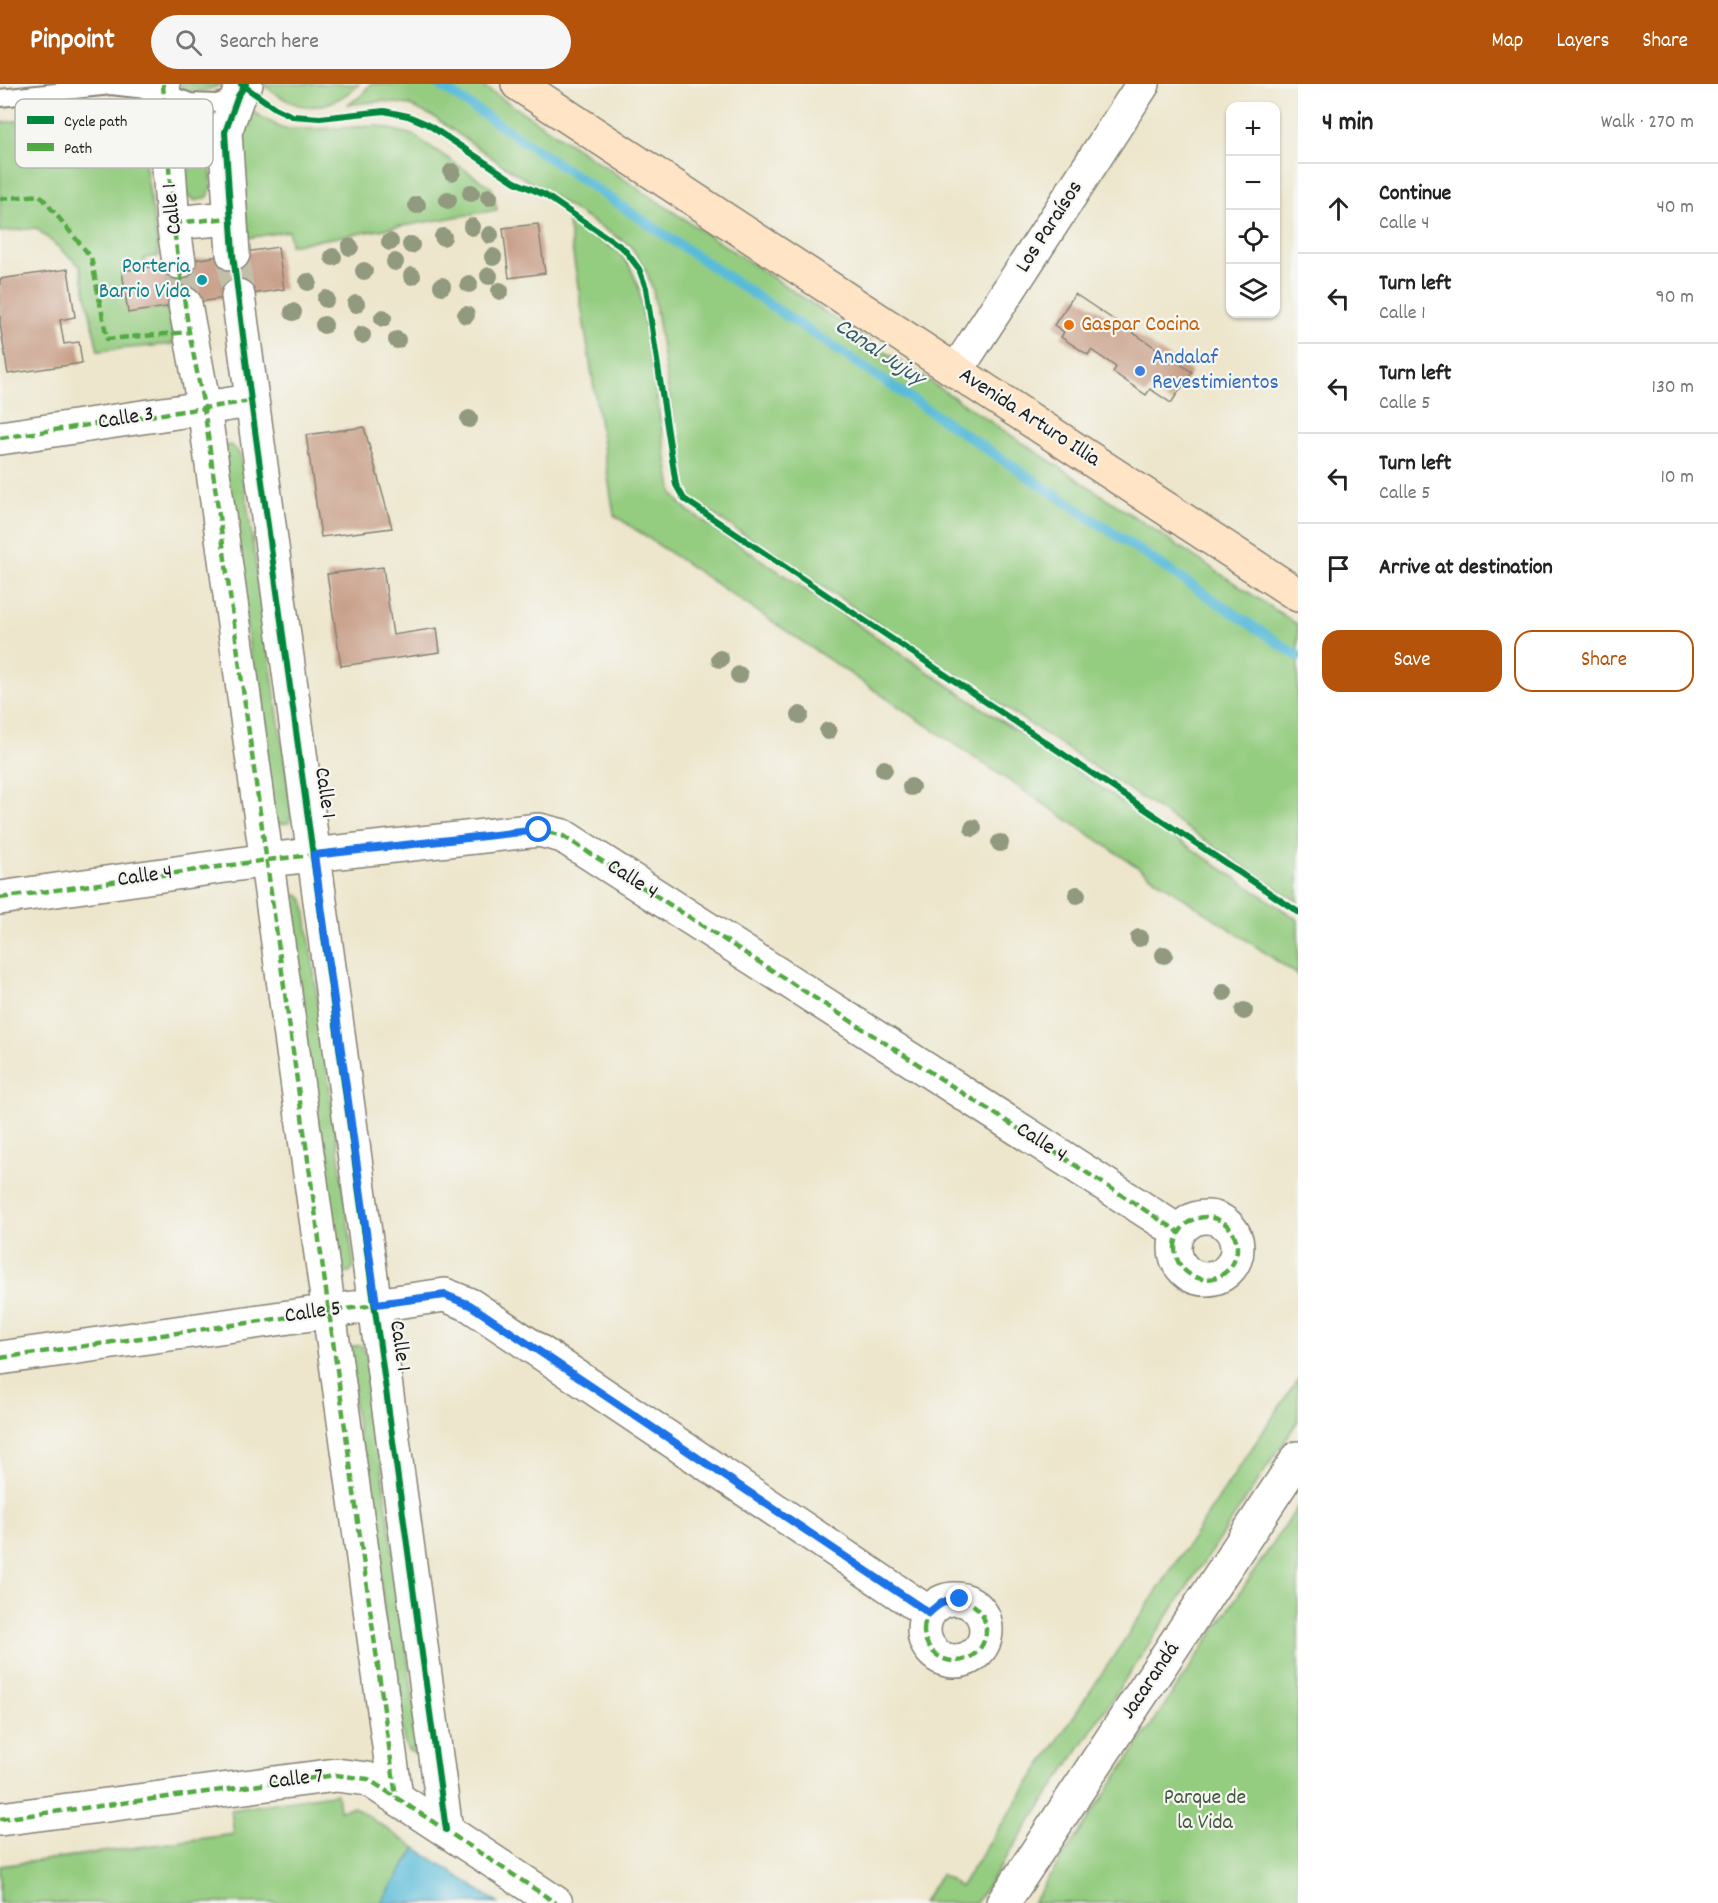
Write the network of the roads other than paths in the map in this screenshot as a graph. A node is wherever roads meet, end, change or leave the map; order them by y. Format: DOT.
graph roads {
  1 [pos="518,84"];
  2 [pos="1143,84"];
  3 [pos="163,88"];
  4 [pos="242,90"];
  5 [pos="0,98"];
  6 [pos="184,99"];
  7 [pos="213,103"];
  8 [pos="169,168"];
  9 [pos="230,218"];
  10 [pos="173,223"];
  11 [pos="233,254"];
  12 [pos="179,262"];
  13 [pos="238,296"];
  14 [pos="185,304"];
  15 [pos="956,371"];
  16 [pos="251,401"];
  17 [pos="204,407"];
  18 [pos="0,438"];
  19 [pos="1298,595"];
  20 [pos="314,855"];
  21 [pos="267,860"];
  22 [pos="0,898"];
  23 [pos="1179,1232"];
  24 [pos="376,1304"];
  25 [pos="330,1311"];
  26 [pos="0,1358"];
  27 [pos="1298,1458"];
  28 [pos="929,1613"];
  29 [pos="396,1797"];
  30 [pos="0,1818"];
  31 [pos="446,1830"];
  32 [pos="556,1903"];
  33 [pos="1003,1903"];
  1 -- 15 [label="main road, Avenida Arturo Illia"];
  2 -- 15 [label="street, Los Paraísos"];
  3 -- 5 [label="lane"];
  3 -- 6 [label="lane"];
  4 -- 7 [label="lane"];
  4 -- 9 [label="street"];
  8 -- 10 [label="street, Calle 1"];
  9 -- 10 [label="street"];
  9 -- 11 [label="street"];
  10 -- 12 [label="street, Calle 1"];
  13 -- 16 [label="street, Calle 1"];
  14 -- 17 [label="street"];
  15 -- 19 [label="main road, Avenida Arturo Illia"];
  16 -- 17 [label="street, Calle 3"];
  16 -- 20 [label="street, Calle 1"];
  17 -- 18 [label="street, Calle 3"];
  17 -- 21 [label="street"];
  20 -- 21 [label="street, Calle 4"];
  20 -- 23 [label="street, Calle 4"];
  20 -- 24 [label="street, Calle 1"];
  21 -- 22 [label="street, Calle 4"];
  21 -- 25 [label="street"];
  24 -- 25 [label="street, Calle 5"];
  24 -- 28 [label="street, Calle 5"];
  24 -- 31 [label="street, Calle 1"];
  25 -- 26 [label="street, Calle 5"];
  25 -- 29 [label="street"];
  27 -- 33 [label="street, Jacarandá"];
  29 -- 30 [label="street, Calle 7"];
  29 -- 31 [label="street, Calle 7"];
  31 -- 32 [label="street, Calle 7"];
}
